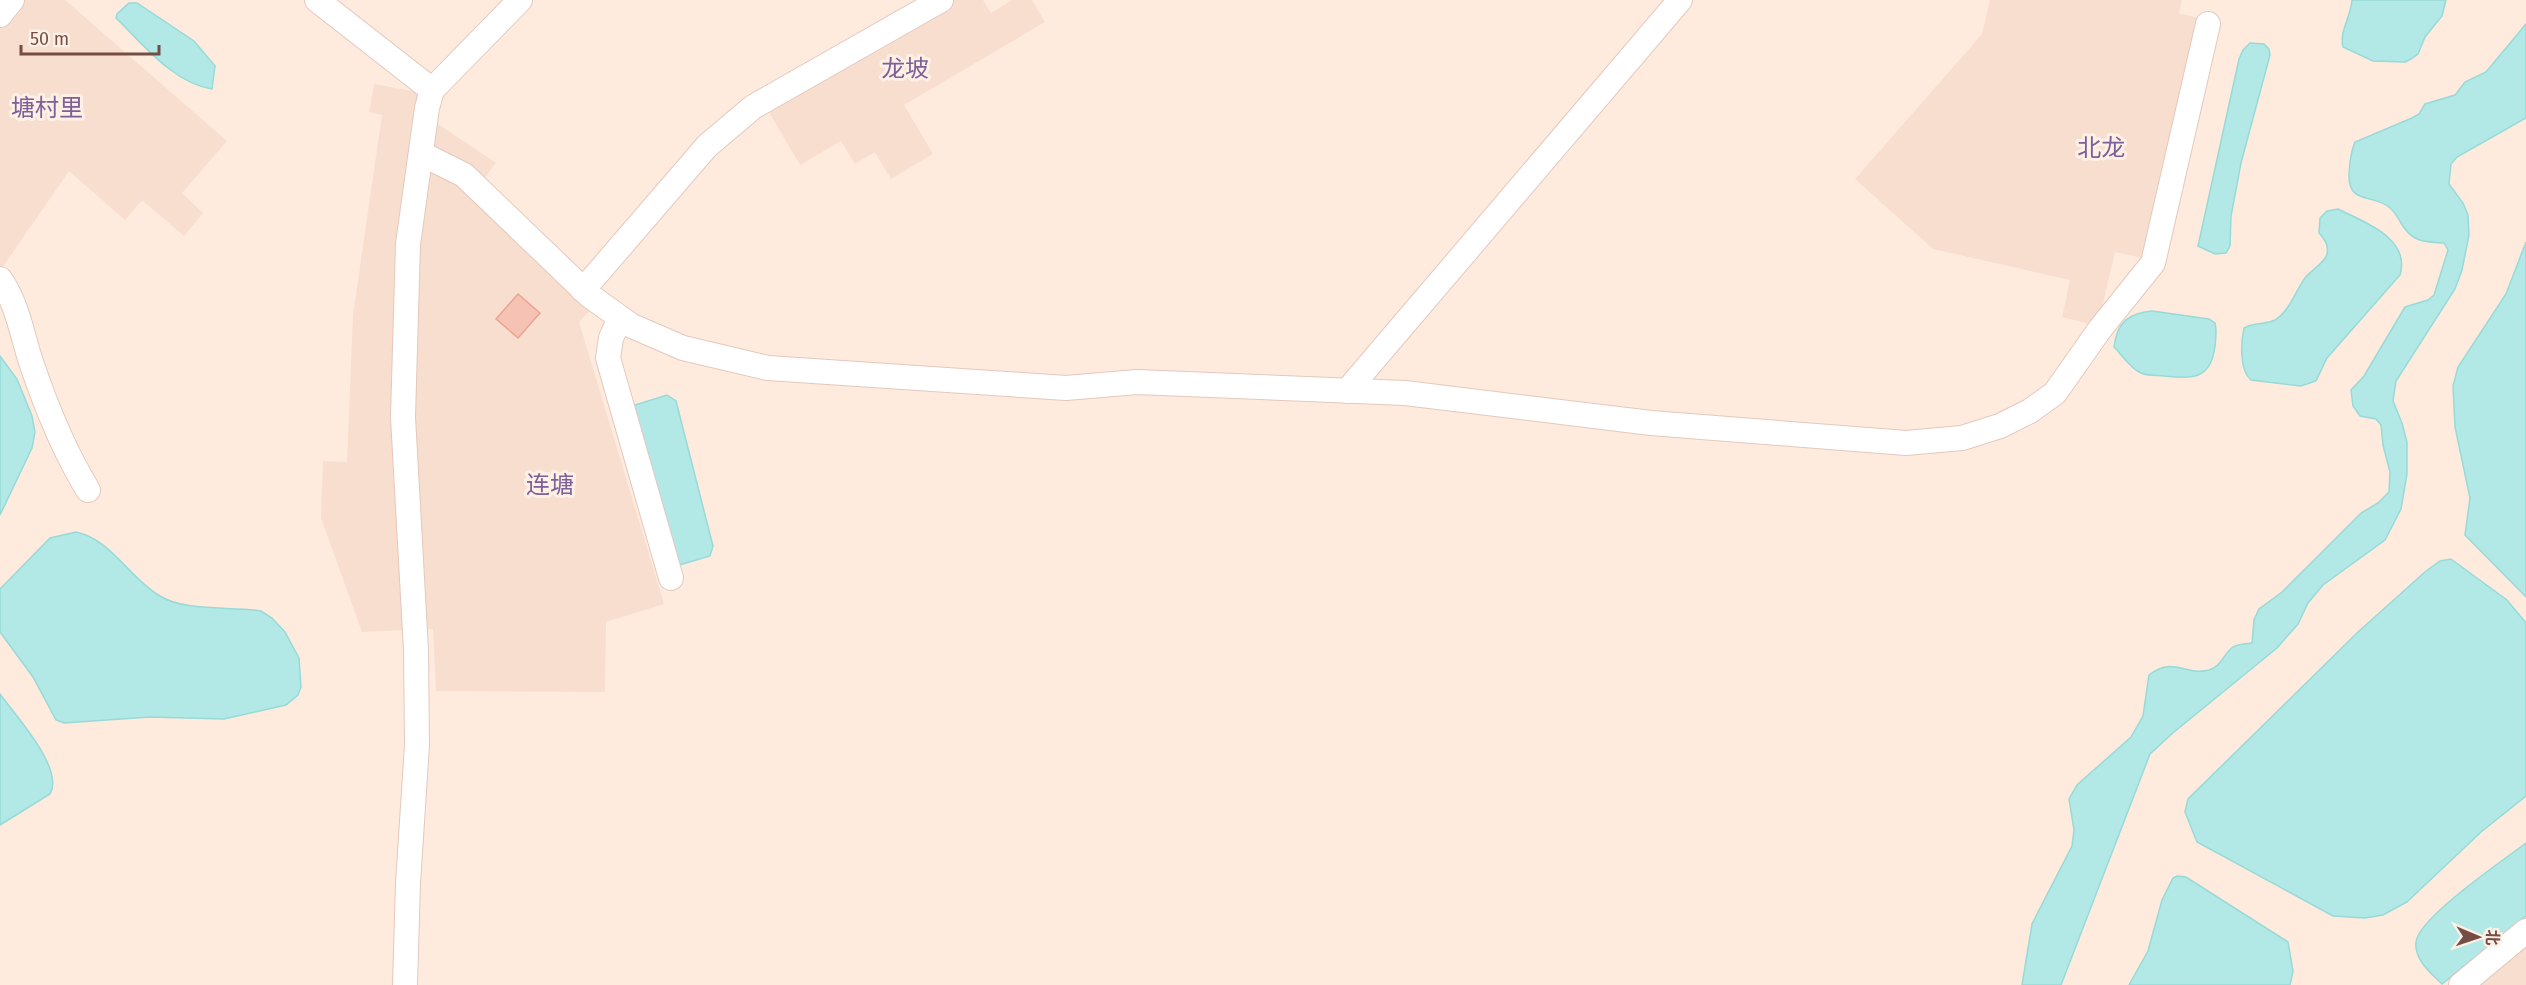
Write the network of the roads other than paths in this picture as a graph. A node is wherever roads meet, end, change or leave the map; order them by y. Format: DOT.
graph roads {
  1 [pos="12,0"];
  2 [pos="316,0"];
  3 [pos="520,0"];
  4 [pos="941,0"];
  5 [pos="1680,0"];
  6 [pos="0,15"];
  7 [pos="2208,24"];
  8 [pos="430,95"];
  9 [pos="422,154"];
  10 [pos="0,279"];
  11 [pos="583,290"];
  12 [pos="620,318"];
  13 [pos="1347,392"];
  14 [pos="88,490"];
  15 [pos="671,578"];
  16 [pos="2526,931"];
  17 [pos="405,985"];
  18 [pos="2461,985"];
  1 -- 6 [label="street"];
  2 -- 8 [label="street"];
  3 -- 8 [label="street"];
  4 -- 11 [label="street"];
  5 -- 13 [label="street"];
  7 -- 13 [label="street"];
  8 -- 9 [label="street"];
  9 -- 11 [label="street"];
  9 -- 17 [label="street"];
  10 -- 14 [label="street"];
  11 -- 12 [label="street"];
  12 -- 13 [label="street"];
  12 -- 15 [label="street"];
  16 -- 18 [label="street"];
}
